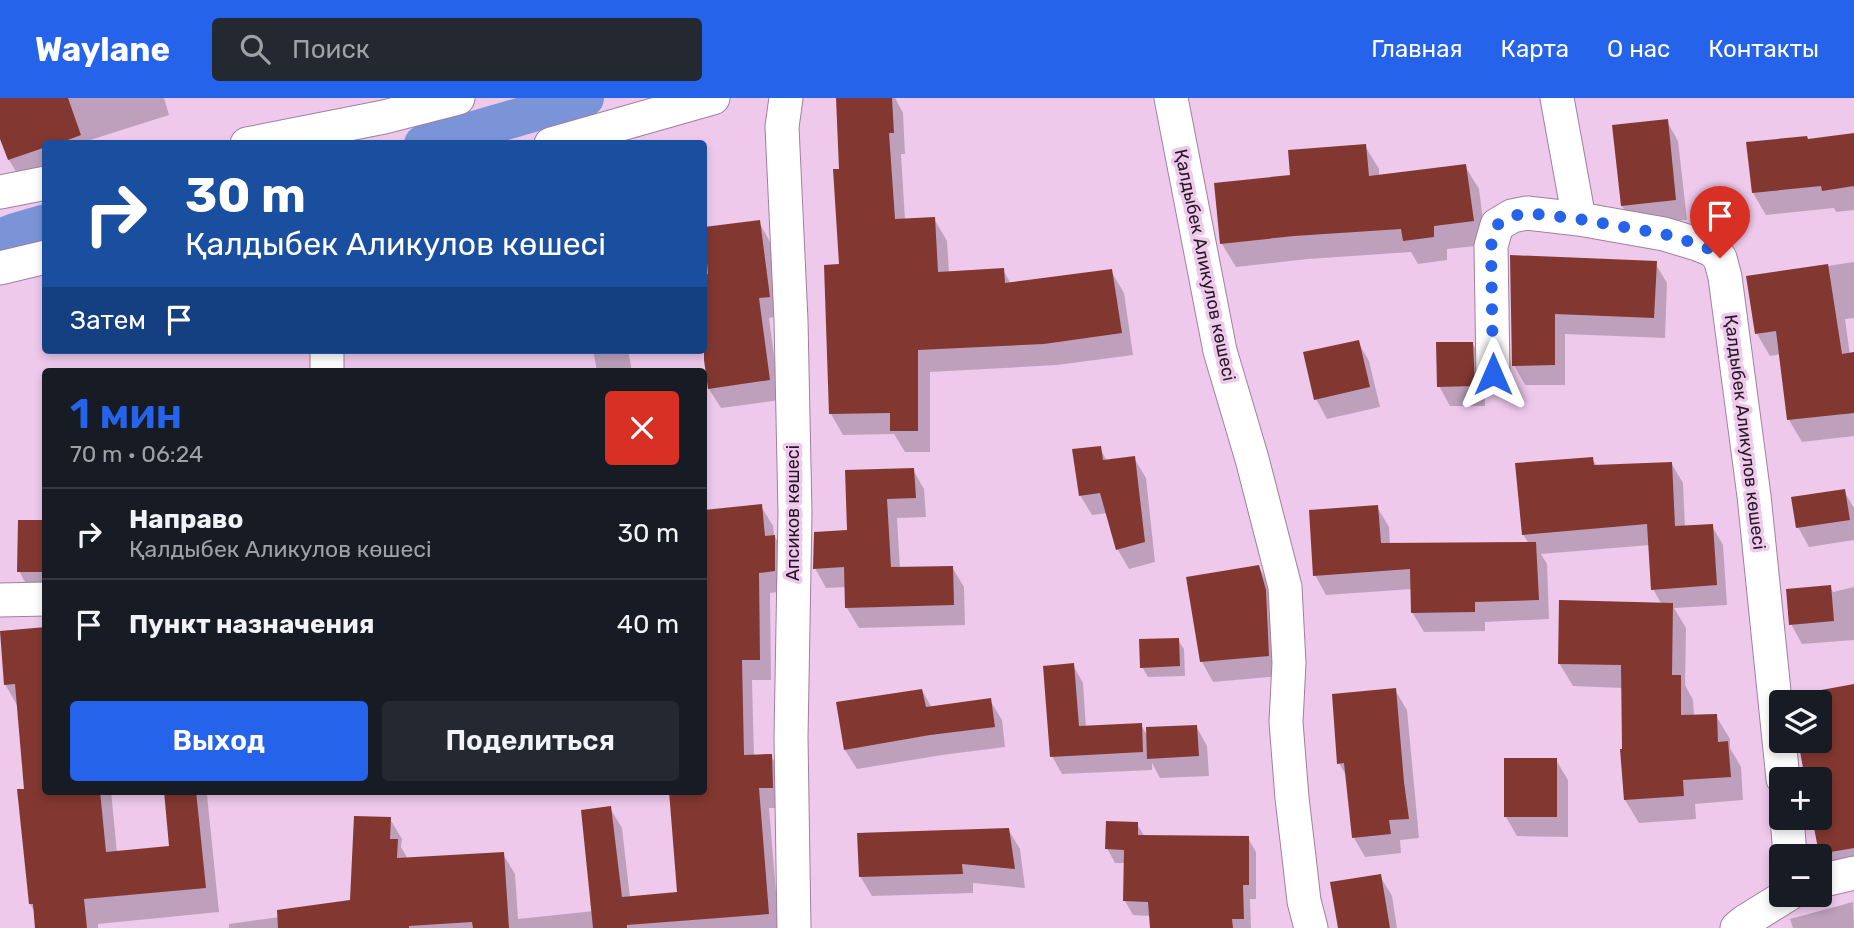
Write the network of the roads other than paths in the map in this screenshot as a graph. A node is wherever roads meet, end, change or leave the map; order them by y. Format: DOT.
graph roads {
  1 [pos="458,98"];
  2 [pos="713,98"];
  3 [pos="786,98"];
  4 [pos="1171,98"];
  5 [pos="1557,98"];
  6 [pos="382,107"];
  7 [pos="262,140"];
  8 [pos="565,140"];
  9 [pos="42,184"];
  10 [pos="0,192"];
  11 [pos="1579,219"];
  12 [pos="42,258"];
  13 [pos="0,268"];
  14 [pos="1493,374"];
  15 [pos="42,599"];
  16 [pos="0,600"];
  17 [pos="1782,767"];
  18 [pos="1854,873"];
  19 [pos="1832,878"];
  20 [pos="1769,906"];
  21 [pos="794,928"];
  22 [pos="1311,928"];
  23 [pos="1737,928"];
  1 -- 6 [label="street"];
  2 -- 8 [label="street"];
  3 -- 21 [label="street, Апсиков көшесі"];
  4 -- 22 [label="street, Қалдыбек Аликулов көшесі"];
  5 -- 11 [label="street"];
  6 -- 7 [label="street"];
  9 -- 10 [label="street"];
  11 -- 14 [label="street, Қалдыбек Аликулов көшесі"];
  11 -- 17 [label="street, Қалдыбек Аликулов көшесі"];
  12 -- 13 [label="street"];
  15 -- 16 [label="street"];
  18 -- 19 [label="street"];
  20 -- 23 [label="street"];
}
